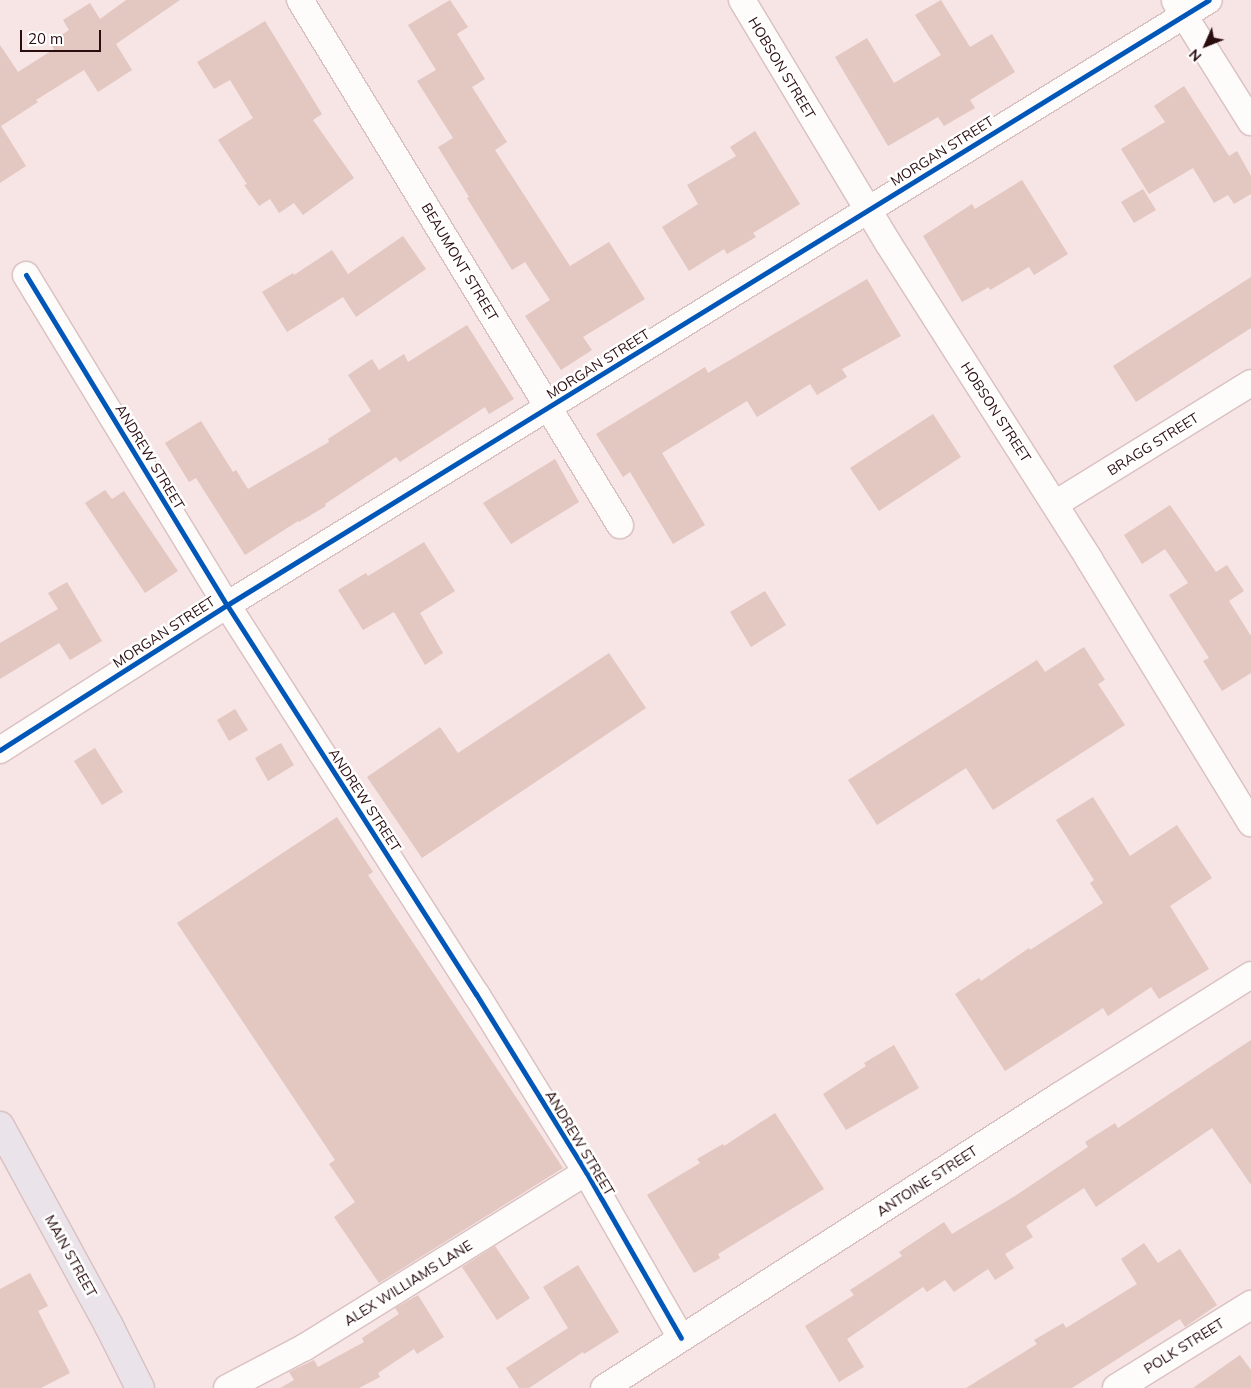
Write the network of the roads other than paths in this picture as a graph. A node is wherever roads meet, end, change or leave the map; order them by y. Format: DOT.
graph roads {
  1 [pos="300,0"];
  2 [pos="742,0"];
  3 [pos="1209,0"];
  4 [pos="1180,8"];
  5 [pos="1251,122"];
  6 [pos="868,210"];
  7 [pos="26,275"];
  8 [pos="1251,383"];
  9 [pos="549,407"];
  10 [pos="1055,504"];
  11 [pos="620,525"];
  12 [pos="227,605"];
  13 [pos="0,750"];
  14 [pos="1251,823"];
  15 [pos="1251,975"];
  16 [pos="0,1126"];
  17 [pos="586,1172"];
  18 [pos="1251,1305"];
  19 [pos="681,1338"];
  20 [pos="140,1388"];
  21 [pos="227,1388"];
  22 [pos="604,1388"];
  23 [pos="1118,1388"];
  1 -- 9 [label="street, BEAUMONT STREET"];
  2 -- 6 [label="street, HOBSON STREET"];
  3 -- 4 [label="street, MORGAN STREET"];
  4 -- 5 [label="street"];
  4 -- 6 [label="street, MORGAN STREET"];
  6 -- 9 [label="street, MORGAN STREET"];
  6 -- 10 [label="street, HOBSON STREET"];
  7 -- 12 [label="street, ANDREW STREET"];
  8 -- 10 [label="street, BRAGG STREET"];
  9 -- 11 [label="street, BEAUMONT STREET"];
  9 -- 12 [label="street, MORGAN STREET"];
  10 -- 14 [label="street, HOBSON STREET"];
  12 -- 13 [label="street, MORGAN STREET"];
  12 -- 17 [label="street, ANDREW STREET"];
  15 -- 19 [label="street, ANTOINE STREET"];
  16 -- 20 [label="main road, MAIN STREET"];
  17 -- 19 [label="street, ANDREW STREET"];
  17 -- 21 [label="street, ALEX WILLIAMS LANE"];
  18 -- 23 [label="street, POLK STREET"];
  19 -- 22 [label="street, ANTOINE STREET"];
}
